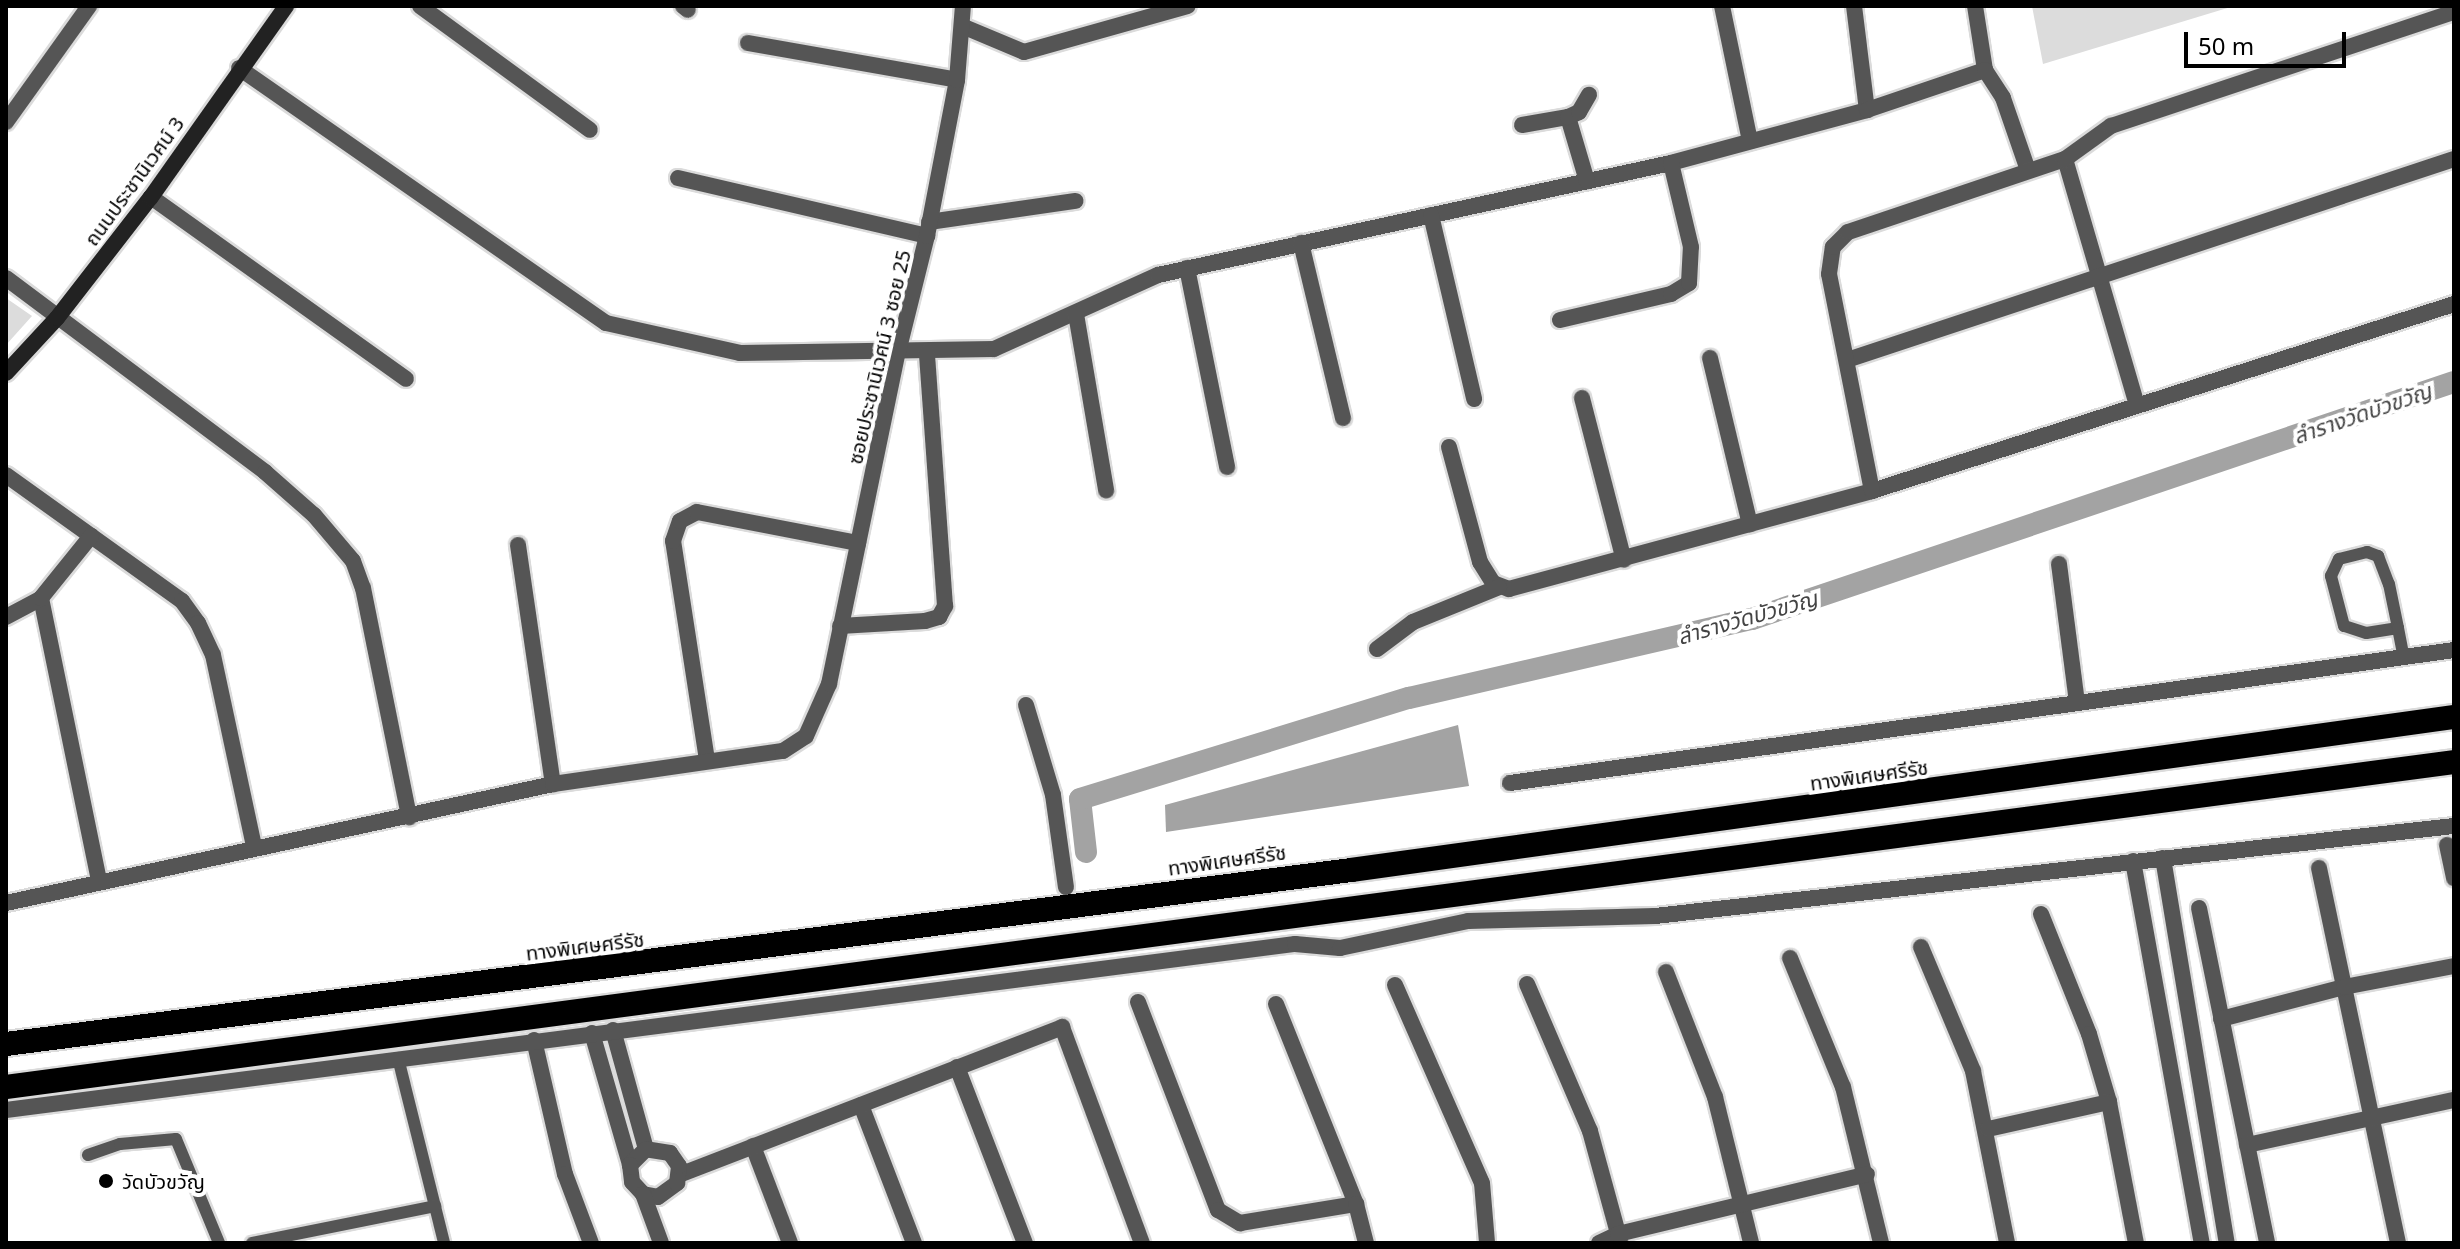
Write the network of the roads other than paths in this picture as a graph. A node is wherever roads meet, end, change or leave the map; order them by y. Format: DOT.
graph roads {
  1 [pos="89,6"];
  2 [pos="286,6"];
  3 [pos="420,6"];
  4 [pos="963,6"];
  5 [pos="1188,6"];
  6 [pos="1722,6"];
  7 [pos="1854,6"];
  8 [pos="1975,6"];
  9 [pos="2454,12"];
  10 [pos="1125,13"];
  11 [pos="962,26"];
  12 [pos="748,43"];
  13 [pos="239,68"];
  14 [pos="1985,70"];
  15 [pos="957,80"];
  16 [pos="1589,95"];
  17 [pos="1867,110"];
  18 [pos="1568,117"];
  19 [pos="6,122"];
  20 [pos="1522,125"];
  21 [pos="590,130"];
  22 [pos="1750,141"];
  23 [pos="2065,159"];
  24 [pos="2454,159"];
  25 [pos="1671,163"];
  26 [pos="2028,170"];
  27 [pos="678,178"];
  28 [pos="1587,181"];
  29 [pos="151,197"];
  30 [pos="1075,201"];
  31 [pos="1431,215"];
  32 [pos="928,229"];
  33 [pos="1301,243"];
  34 [pos="1187,268"];
  35 [pos="2099,277"];
  36 [pos="6,278"];
  37 [pos="2454,304"];
  38 [pos="1076,314"];
  39 [pos="57,318"];
  40 [pos="1560,320"];
  41 [pos="898,352"];
  42 [pos="927,353"];
  43 [pos="1710,358"];
  44 [pos="1847,360"];
  45 [pos="6,373"];
  46 [pos="406,379"];
  47 [pos="1582,398"];
  48 [pos="1474,399"];
  49 [pos="2137,406"];
  50 [pos="1343,418"];
  51 [pos="1449,447"];
  52 [pos="1227,467"];
  53 [pos="6,475"];
  54 [pos="1106,490"];
  55 [pos="1872,491"];
  56 [pos="1750,524"];
  57 [pos="91,536"];
  58 [pos="858,543"];
  59 [pos="518,545"];
  60 [pos="1624,560"];
  61 [pos="2059,564"];
  62 [pos="1499,587"];
  63 [pos="41,598"];
  64 [pos="6,617"];
  65 [pos="840,626"];
  66 [pos="2398,628"];
  67 [pos="1377,649"];
  68 [pos="2454,650"];
  69 [pos="2404,658"];
  70 [pos="2077,703"];
  71 [pos="1026,705"];
  72 [pos="2454,717"];
  73 [pos="707,760"];
  74 [pos="2454,762"];
  75 [pos="1510,783"];
  76 [pos="553,784"];
  77 [pos="409,817"];
  78 [pos="2454,826"];
  79 [pos="2447,845"];
  80 [pos="254,846"];
  81 [pos="2163,858"];
  82 [pos="2133,861"];
  83 [pos="2319,868"];
  84 [pos="2454,878"];
  85 [pos="99,880"];
  86 [pos="1066,887"];
  87 [pos="6,903"];
  88 [pos="2199,908"];
  89 [pos="2041,914"];
  90 [pos="1921,947"];
  91 [pos="1790,958"];
  92 [pos="2454,966"];
  93 [pos="1666,972"];
  94 [pos="1527,984"];
  95 [pos="1395,985"];
  96 [pos="2344,987"];
  97 [pos="1138,1002"];
  98 [pos="1276,1004"];
  99 [pos="2221,1019"];
  100 [pos="613,1030"];
  101 [pos="592,1033"];
  102 [pos="534,1040"];
  103 [pos="6,1044"];
  104 [pos="398,1058"];
  105 [pos="957,1067"];
  106 [pos="6,1087"];
  107 [pos="2454,1100"];
  108 [pos="2109,1102"];
  109 [pos="861,1105"];
  110 [pos="6,1110"];
  111 [pos="2371,1117"];
  112 [pos="1988,1129"];
  113 [pos="2247,1145"];
  114 [pos="753,1146"];
  115 [pos="646,1149"];
  116 [pos="88,1155"];
  117 [pos="630,1165"];
  118 [pos="1867,1174"];
  119 [pos="679,1175"];
  120 [pos="643,1194"];
  121 [pos="1744,1203"];
  122 [pos="1356,1204"];
  123 [pos="435,1206"];
  124 [pos="1619,1238"];
  125 [pos="219,1243"];
  126 [pos="252,1243"];
  127 [pos="444,1243"];
  128 [pos="591,1243"];
  129 [pos="661,1243"];
  130 [pos="790,1243"];
  131 [pos="914,1243"];
  132 [pos="1025,1243"];
  133 [pos="1142,1243"];
  134 [pos="1366,1243"];
  135 [pos="1487,1243"];
  136 [pos="1599,1243"];
  137 [pos="1751,1243"];
  138 [pos="1881,1243"];
  139 [pos="2007,1243"];
  140 [pos="2136,1243"];
  141 [pos="2202,1243"];
  142 [pos="2227,1243"];
  143 [pos="2267,1243"];
  144 [pos="2398,1243"];
  1 -- 19 [label="street"];
  2 -- 13 [label="street, ถนนประชานิเวศน์ 3"];
  3 -- 21 [label="street"];
  4 -- 11 [label="street, ซอยประชานิเวศน์ 3 ซอย 25"];
  5 -- 10 [label="street"];
  6 -- 22 [label="street"];
  7 -- 17 [label="street"];
  8 -- 14 [label="street"];
  9 -- 23 [label="street"];
  10 -- 11 [label="street"];
  11 -- 15 [label="street, ซอยประชานิเวศน์ 3 ซอย 25"];
  12 -- 15 [label="street"];
  13 -- 29 [label="street, ถนนประชานิเวศน์ 3"];
  13 -- 41 [label="street"];
  14 -- 17 [label="street"];
  14 -- 26 [label="street"];
  15 -- 32 [label="street, ซอยประชานิเวศน์ 3 ซอย 25"];
  16 -- 18 [label="street"];
  17 -- 22 [label="street"];
  18 -- 20 [label="street"];
  18 -- 28 [label="street"];
  22 -- 25 [label="street"];
  23 -- 26 [label="street"];
  23 -- 35 [label="street"];
  24 -- 35 [label="street"];
  25 -- 28 [label="street"];
  25 -- 40 [label="street"];
  26 -- 44 [label="street"];
  27 -- 32 [label="street"];
  28 -- 31 [label="street"];
  29 -- 39 [label="street, ถนนประชานิเวศน์ 3"];
  29 -- 46 [label="street"];
  30 -- 32 [label="street"];
  31 -- 33 [label="street"];
  31 -- 48 [label="street"];
  32 -- 41 [label="street, ซอยประชานิเวศน์ 3 ซอย 25"];
  33 -- 34 [label="street"];
  33 -- 50 [label="street"];
  34 -- 38 [label="street"];
  34 -- 52 [label="street"];
  35 -- 44 [label="street"];
  35 -- 49 [label="street"];
  36 -- 39 [label="street"];
  37 -- 49 [label="street"];
  38 -- 42 [label="street"];
  38 -- 54 [label="street"];
  39 -- 45 [label="street, ถนนประชานิเวศน์ 3"];
  39 -- 77 [label="street"];
  41 -- 42 [label="street"];
  41 -- 58 [label="street, ซอยประชานิเวศน์ 3 ซอย 25"];
  42 -- 65 [label="street"];
  43 -- 56 [label="street"];
  44 -- 55 [label="street"];
  47 -- 60 [label="street"];
  49 -- 55 [label="street"];
  51 -- 62 [label="street"];
  53 -- 57 [label="street"];
  55 -- 56 [label="street"];
  56 -- 60 [label="street"];
  57 -- 63 [label="street"];
  57 -- 80 [label="street"];
  58 -- 65 [label="street, ซอยประชานิเวศน์ 3 ซอย 25"];
  58 -- 73 [label="street"];
  59 -- 76 [label="street"];
  60 -- 62 [label="street"];
  61 -- 70 [label="street"];
  62 -- 67 [label="street"];
  63 -- 64 [label="street"];
  63 -- 85 [label="street"];
  65 -- 73 [label="street, ซอยประชานิเวศน์ 3 ซอย 25"];
  66 -- 66 [label="lane"];
  66 -- 69 [label="lane"];
  68 -- 69 [label="street"];
  69 -- 70 [label="street"];
  70 -- 75 [label="street"];
  71 -- 86 [label="street"];
  72 -- 103 [label="highway, ทางพิเศษศรีรัช"];
  73 -- 76 [label="street"];
  74 -- 106 [label="highway"];
  76 -- 77 [label="street"];
  77 -- 80 [label="street"];
  78 -- 81 [label="street"];
  79 -- 84 [label="street"];
  80 -- 85 [label="street"];
  81 -- 82 [label="street"];
  81 -- 142 [label="street"];
  82 -- 100 [label="street"];
  82 -- 141 [label="street"];
  83 -- 96 [label="street"];
  85 -- 87 [label="street"];
  88 -- 99 [label="street"];
  89 -- 108 [label="street"];
  90 -- 112 [label="street"];
  91 -- 118 [label="street"];
  92 -- 96 [label="street"];
  93 -- 121 [label="street"];
  94 -- 124 [label="street"];
  95 -- 135 [label="street"];
  96 -- 99 [label="street"];
  96 -- 111 [label="street"];
  97 -- 122 [label="street"];
  98 -- 122 [label="street"];
  99 -- 113 [label="street"];
  100 -- 101 [label="street"];
  100 -- 115 [label="street"];
  101 -- 102 [label="street"];
  101 -- 117 [label="street"];
  102 -- 104 [label="street"];
  102 -- 128 [label="street"];
  104 -- 110 [label="street"];
  104 -- 123 [label="lane"];
  105 -- 109 [label="street"];
  105 -- 132 [label="street"];
  105 -- 133 [label="street"];
  107 -- 111 [label="street"];
  108 -- 112 [label="street"];
  108 -- 140 [label="street"];
  109 -- 114 [label="street"];
  109 -- 131 [label="street"];
  111 -- 113 [label="street"];
  111 -- 144 [label="street"];
  112 -- 139 [label="street"];
  113 -- 143 [label="street"];
  114 -- 119 [label="street"];
  114 -- 130 [label="street"];
  115 -- 117 [label="street"];
  115 -- 119 [label="street"];
  116 -- 125 [label="lane"];
  117 -- 120 [label="street"];
  118 -- 121 [label="street"];
  118 -- 138 [label="street"];
  119 -- 120 [label="street"];
  120 -- 129 [label="street"];
  121 -- 124 [label="street"];
  121 -- 137 [label="street"];
  122 -- 134 [label="street"];
  123 -- 126 [label="lane"];
  123 -- 127 [label="lane"];
  124 -- 136 [label="street"];
}
